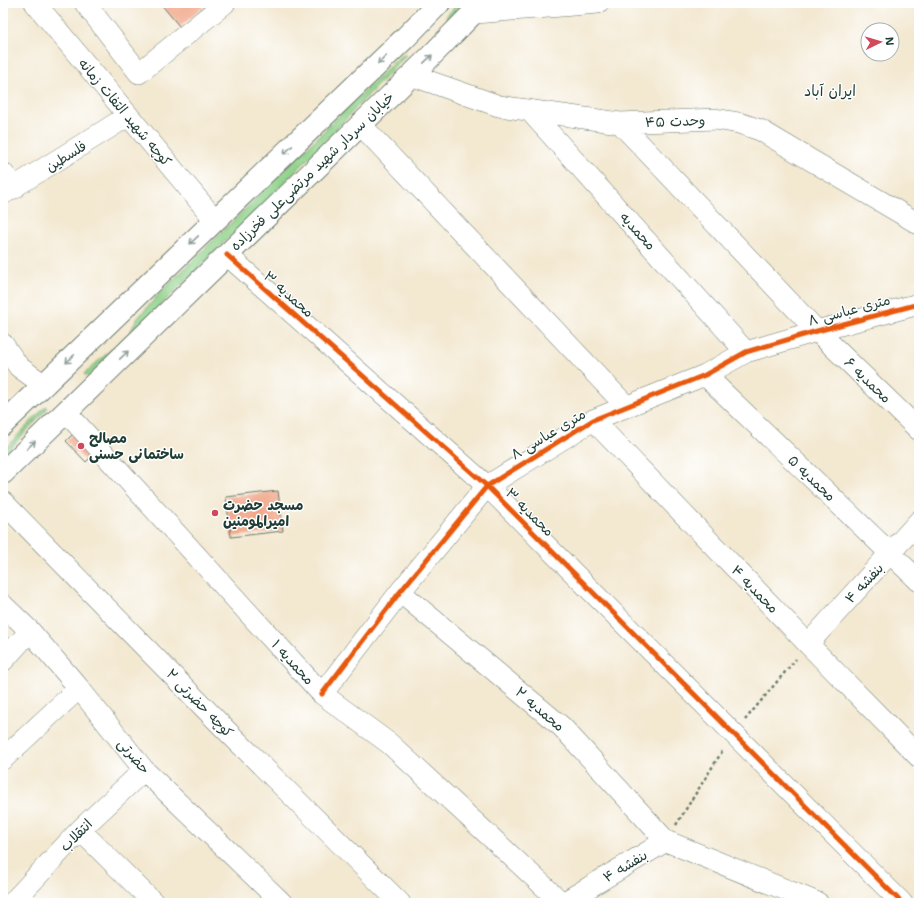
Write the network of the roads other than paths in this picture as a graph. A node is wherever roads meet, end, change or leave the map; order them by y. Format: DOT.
graph roads {
  1 [pos="35,3"];
  2 [pos="85,3"];
  3 [pos="439,3"];
  4 [pos="598,3"];
  5 [pos="223,4"];
  6 [pos="479,8"];
  7 [pos="411,75"];
  8 [pos="529,110"];
  9 [pos="128,116"];
  10 [pos="620,123"];
  11 [pos="361,125"];
  12 [pos="7,185"];
  13 [pos="918,217"];
  14 [pos="215,220"];
  15 [pos="227,255"];
  16 [pos="919,304"];
  17 [pos="817,331"];
  18 [pos="3,344"];
  19 [pos="746,352"];
  20 [pos="705,375"];
  21 [pos="44,385"];
  22 [pos="627,407"];
  23 [pos="66,412"];
  24 [pos="594,420"];
  25 [pos="3,424"];
  26 [pos="919,430"];
  27 [pos="3,473"];
  28 [pos="487,486"];
  29 [pos="3,502"];
  30 [pos="919,521"];
  31 [pos="891,554"];
  32 [pos="919,581"];
  33 [pos="400,592"];
  34 [pos="3,605"];
  35 [pos="30,631"];
  36 [pos="808,644"];
  37 [pos="3,661"];
  38 [pos="79,688"];
  39 [pos="322,694"];
  40 [pos="919,757"];
  41 [pos="3,759"];
  42 [pos="144,770"];
  43 [pos="80,830"];
  44 [pos="666,841"];
  45 [pos="276,901"];
  46 [pos="12,903"];
  47 [pos="154,903"];
  48 [pos="400,903"];
  49 [pos="563,903"];
  50 [pos="818,903"];
  51 [pos="902,903"];
  1 -- 9 [label="street, کوچه شهید التفات زمانه"];
  2 -- 5 [label="street"];
  3 -- 14 [label="main road, one-way"];
  4 -- 6 [label="street"];
  7 -- 6 [label="main road, خیابان سردار شهید مرتضی‌علی فخرزاده, one-way"];
  7 -- 8 [label="street, وحدت ۴۵"];
  7 -- 11 [label="main road, خیابان سردار شهید مرتضی‌علی فخرزاده"];
  8 -- 10 [label="street, وحدت ۴۵"];
  8 -- 19 [label="street, محمدیه"];
  9 -- 12 [label="street, فلسطین"];
  9 -- 14 [label="street, کوچه شهید التفات زمانه"];
  10 -- 13 [label="street, وحدت ۴۵"];
  10 -- 17 [label="street, محمدیه ۶"];
  11 -- 15 [label="main road, خیابان سردار شهید مرتضی‌علی فخرزاده"];
  11 -- 22 [label="street"];
  14 -- 21 [label="main road, one-way"];
  23 -- 15 [label="main road, خیابان سردار شهید مرتضی‌علی فخرزاده, one-way"];
  15 -- 28 [label="street, محمدیه ۳"];
  16 -- 17 [label="street, ۸ متری عباسی"];
  17 -- 19 [label="street, ۸ متری عباسی"];
  17 -- 26 [label="street, محمدیه ۶"];
  18 -- 21 [label="street"];
  19 -- 20 [label="street, ۸ متری عباسی"];
  20 -- 22 [label="street, ۸ متری عباسی"];
  20 -- 31 [label="street, محمدیه ۵"];
  21 -- 23 [label="main road"];
  21 -- 25 [label="main road"];
  22 -- 24 [label="street, ۸ متری عباسی"];
  27 -- 23 [label="main road, خیابان سردار شهید مرتضی‌علی فخرزاده, one-way"];
  23 -- 39 [label="street, محمدیه ۱"];
  24 -- 28 [label="street, ۸ متری عباسی"];
  24 -- 36 [label="street, محمدیه ۴"];
  28 -- 33 [label="street, ۸ متری عباسی"];
  28 -- 51 [label="street, محمدیه ۳"];
  29 -- 48 [label="street, کوچه حضرتی ۲"];
  30 -- 31 [label="street, بنفشه ۴"];
  31 -- 32 [label="street, محمدیه ۵"];
  31 -- 36 [label="street, بنفشه ۴"];
  33 -- 39 [label="street, ۸ متری عباسی"];
  33 -- 44 [label="street, محمدیه ۲"];
  34 -- 35 [label="street, حضرتی"];
  35 -- 37 [label="street"];
  35 -- 38 [label="street, حضرتی"];
  36 -- 40 [label="street, محمدیه ۴"];
  38 -- 41 [label="street"];
  38 -- 42 [label="street, حضرتی"];
  39 -- 49 [label="street, محمدیه ۱"];
  42 -- 43 [label="street, انتقلاب"];
  42 -- 45 [label="street, حضرتی"];
  43 -- 46 [label="street, انتقلاب"];
  43 -- 47 [label="street"];
  44 -- 49 [label="street, بنفشه ۴"];
  44 -- 50 [label="street"];
}
